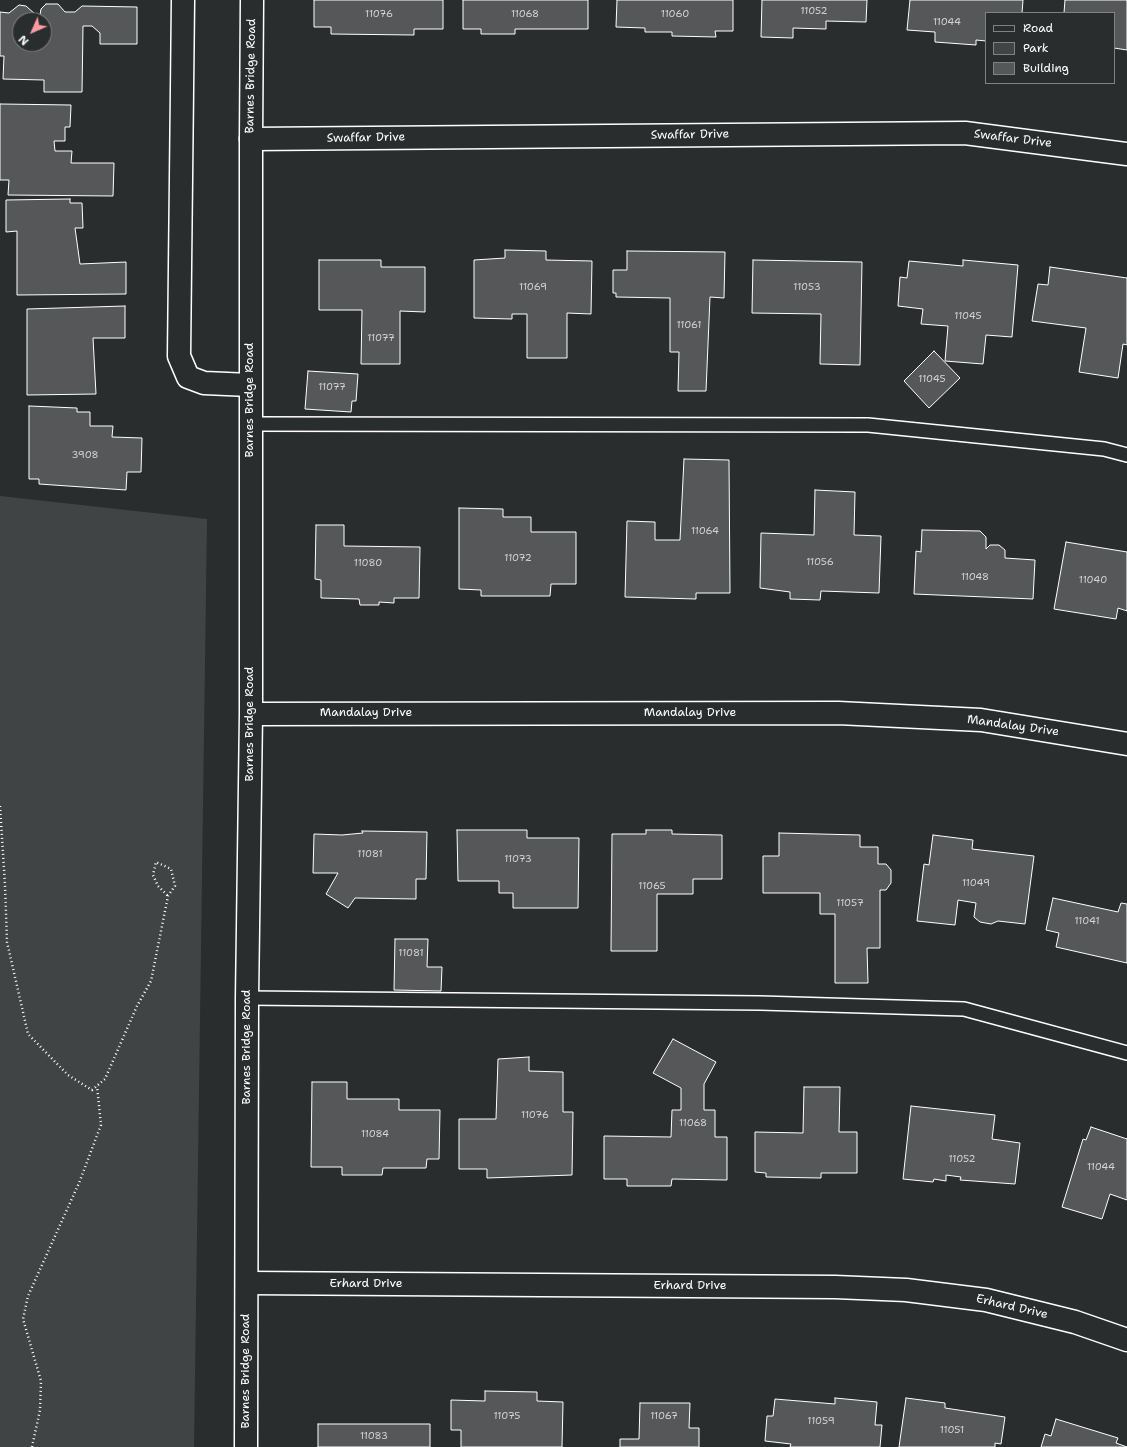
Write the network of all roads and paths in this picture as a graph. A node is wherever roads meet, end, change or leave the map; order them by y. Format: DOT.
graph roads {
  1 [pos="183,0"];
  2 [pos="252,0"];
  3 [pos="251,139"];
  4 [pos="1127,154"];
  5 [pos="250,385"];
  6 [pos="250,424"];
  7 [pos="1127,455"];
  8 [pos="251,714"];
  9 [pos="1127,744"];
  10 [pos="0,806"];
  11 [pos="168,896"];
  12 [pos="247,998"];
  13 [pos="1127,1053"];
  14 [pos="97,1086"];
  15 [pos="247,1283"];
  16 [pos="1127,1340"];
  17 [pos="32,1447"];
  18 [pos="246,1447"];
  1 -- 5 [label="street"];
  2 -- 3 [label="street, Barnes Bridge Road"];
  3 -- 4 [label="street, Swaffar Drive"];
  3 -- 5 [label="street, Barnes Bridge Road"];
  5 -- 6 [label="street, Barnes Bridge Road"];
  6 -- 7 [label="lane"];
  6 -- 8 [label="street, Barnes Bridge Road"];
  8 -- 9 [label="street, Mandalay Drive"];
  8 -- 12 [label="street, Barnes Bridge Road"];
  10 -- 14 [label="path"];
  11 -- 11 [label="path"];
  11 -- 14 [label="path"];
  12 -- 13 [label="lane"];
  12 -- 15 [label="street, Barnes Bridge Road"];
  14 -- 17 [label="path"];
  15 -- 16 [label="street, Erhard Drive"];
  15 -- 18 [label="street, Barnes Bridge Road"];
}
